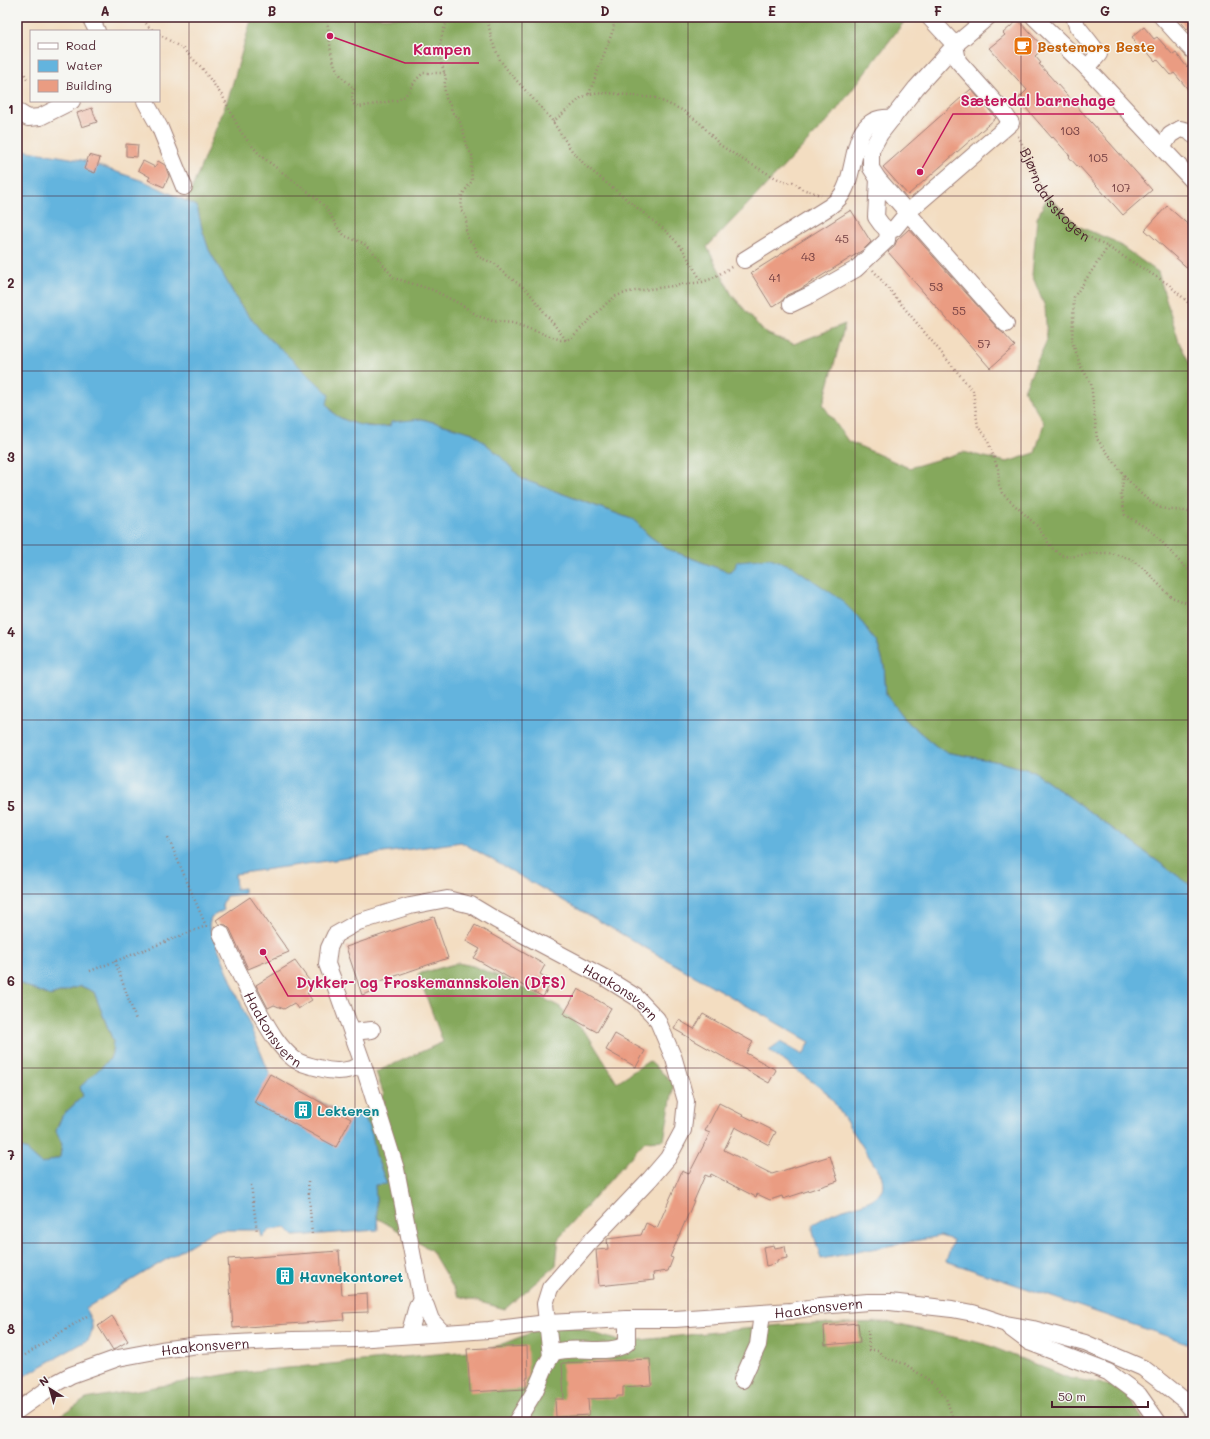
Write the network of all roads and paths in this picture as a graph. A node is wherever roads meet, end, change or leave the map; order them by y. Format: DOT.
graph roads {
  1 [pos="90,17"];
  2 [pos="142,17"];
  3 [pos="326,17"];
  4 [pos="447,17"];
  5 [pos="487,17"];
  6 [pos="615,17"];
  7 [pos="929,17"];
  8 [pos="988,17"];
  9 [pos="1034,17"];
  10 [pos="1074,17"];
  11 [pos="1162,17"];
  12 [pos="96,30"];
  13 [pos="153,30"];
  14 [pos="160,35"];
  15 [pos="955,46"];
  16 [pos="1193,51"];
  17 [pos="17,56"];
  18 [pos="1087,68"];
  19 [pos="445,73"];
  20 [pos="27,79"];
  21 [pos="589,94"];
  22 [pos="70,102"];
  23 [pos="146,102"];
  24 [pos="17,111"];
  25 [pos="893,118"];
  26 [pos="553,122"];
  27 [pos="1011,123"];
  28 [pos="1193,135"];
  29 [pos="1162,148"];
  30 [pos="878,179"];
  31 [pos="1193,181"];
  32 [pos="184,187"];
  33 [pos="839,198"];
  34 [pos="908,212"];
  35 [pos="888,231"];
  36 [pos="1108,247"];
  37 [pos="744,260"];
  38 [pos="865,260"];
  39 [pos="702,282"];
  40 [pos="791,304"];
  41 [pos="1193,307"];
  42 [pos="1006,324"];
  43 [pos="566,340"];
  44 [pos="1124,476"];
  45 [pos="1193,514"];
  46 [pos="1193,574"];
  47 [pos="1193,605"];
  48 [pos="167,835"];
  49 [pos="221,933"];
  50 [pos="115,961"];
  51 [pos="90,971"];
  52 [pos="136,1020"];
  53 [pos="372,1030"];
  54 [pos="352,1032"];
  55 [pos="363,1064"];
  56 [pos="308,1181"];
  57 [pos="251,1185"];
  58 [pos="257,1232"];
  59 [pos="312,1235"];
  60 [pos="421,1299"];
  61 [pos="762,1313"];
  62 [pos="87,1316"];
  63 [pos="627,1319"];
  64 [pos="547,1324"];
  65 [pos="1006,1324"];
  66 [pos="868,1330"];
  67 [pos="443,1333"];
  68 [pos="408,1335"];
  69 [pos="25,1355"];
  70 [pos="550,1356"];
  71 [pos="742,1380"];
  72 [pos="17,1411"];
  73 [pos="1193,1411"];
  74 [pos="516,1422"];
  75 [pos="954,1422"];
  76 [pos="1158,1422"];
  1 -- 12 [label="street"];
  2 -- 13 [label="path"];
  3 -- 19 [label="path"];
  4 -- 19 [label="path"];
  5 -- 26 [label="path"];
  6 -- 21 [label="path"];
  7 -- 15 [label="street"];
  8 -- 15 [label="street"];
  9 -- 18 [label="street"];
  10 -- 18 [label="street"];
  11 -- 16 [label="street"];
  14 -- 43 [label="path"];
  15 -- 25 [label="street"];
  15 -- 27 [label="street"];
  17 -- 20 [label="path"];
  18 -- 29 [label="street"];
  19 -- 43 [label="path"];
  21 -- 26 [label="path"];
  21 -- 33 [label="path"];
  22 -- 24 [label="street"];
  23 -- 32 [label="street"];
  25 -- 30 [label="street"];
  25 -- 33 [label="street"];
  26 -- 39 [label="path"];
  27 -- 34 [label="street"];
  27 -- 36 [label="path, Bjørndalsskogen"];
  28 -- 29 [label="street"];
  29 -- 31 [label="street"];
  30 -- 34 [label="street"];
  30 -- 35 [label="street"];
  33 -- 37 [label="street"];
  34 -- 35 [label="street"];
  34 -- 42 [label="street"];
  35 -- 38 [label="street"];
  36 -- 41 [label="path, Bjørndalsskogen"];
  36 -- 44 [label="path"];
  37 -- 39 [label="path"];
  38 -- 40 [label="street"];
  38 -- 47 [label="path"];
  39 -- 43 [label="path"];
  44 -- 45 [label="path"];
  44 -- 46 [label="path"];
  48 -- 50 [label="path"];
  49 -- 55 [label="street, Haakonsvern"];
  50 -- 51 [label="path"];
  50 -- 52 [label="path"];
  53 -- 54 [label="street"];
  54 -- 55 [label="street, Haakonsvern"];
  54 -- 64 [label="street, Haakonsvern"];
  55 -- 60 [label="street, Haakonsvern"];
  56 -- 59 [label="path"];
  57 -- 58 [label="path"];
  60 -- 67 [label="street, Haakonsvern"];
  60 -- 68 [label="street"];
  61 -- 63 [label="street, Haakonsvern"];
  61 -- 65 [label="street, Haakonsvern"];
  61 -- 71 [label="street"];
  62 -- 69 [label="path"];
  63 -- 64 [label="street, Haakonsvern"];
  63 -- 70 [label="street"];
  64 -- 67 [label="street, Haakonsvern"];
  64 -- 70 [label="street, Haakonsvern"];
  65 -- 73 [label="street, Haakonsvern"];
  65 -- 76 [label="street, Haakonsvern"];
  66 -- 75 [label="path"];
  67 -- 68 [label="street, Haakonsvern"];
  68 -- 72 [label="street, Haakonsvern"];
  70 -- 74 [label="street, Haakonsvern"];
}
